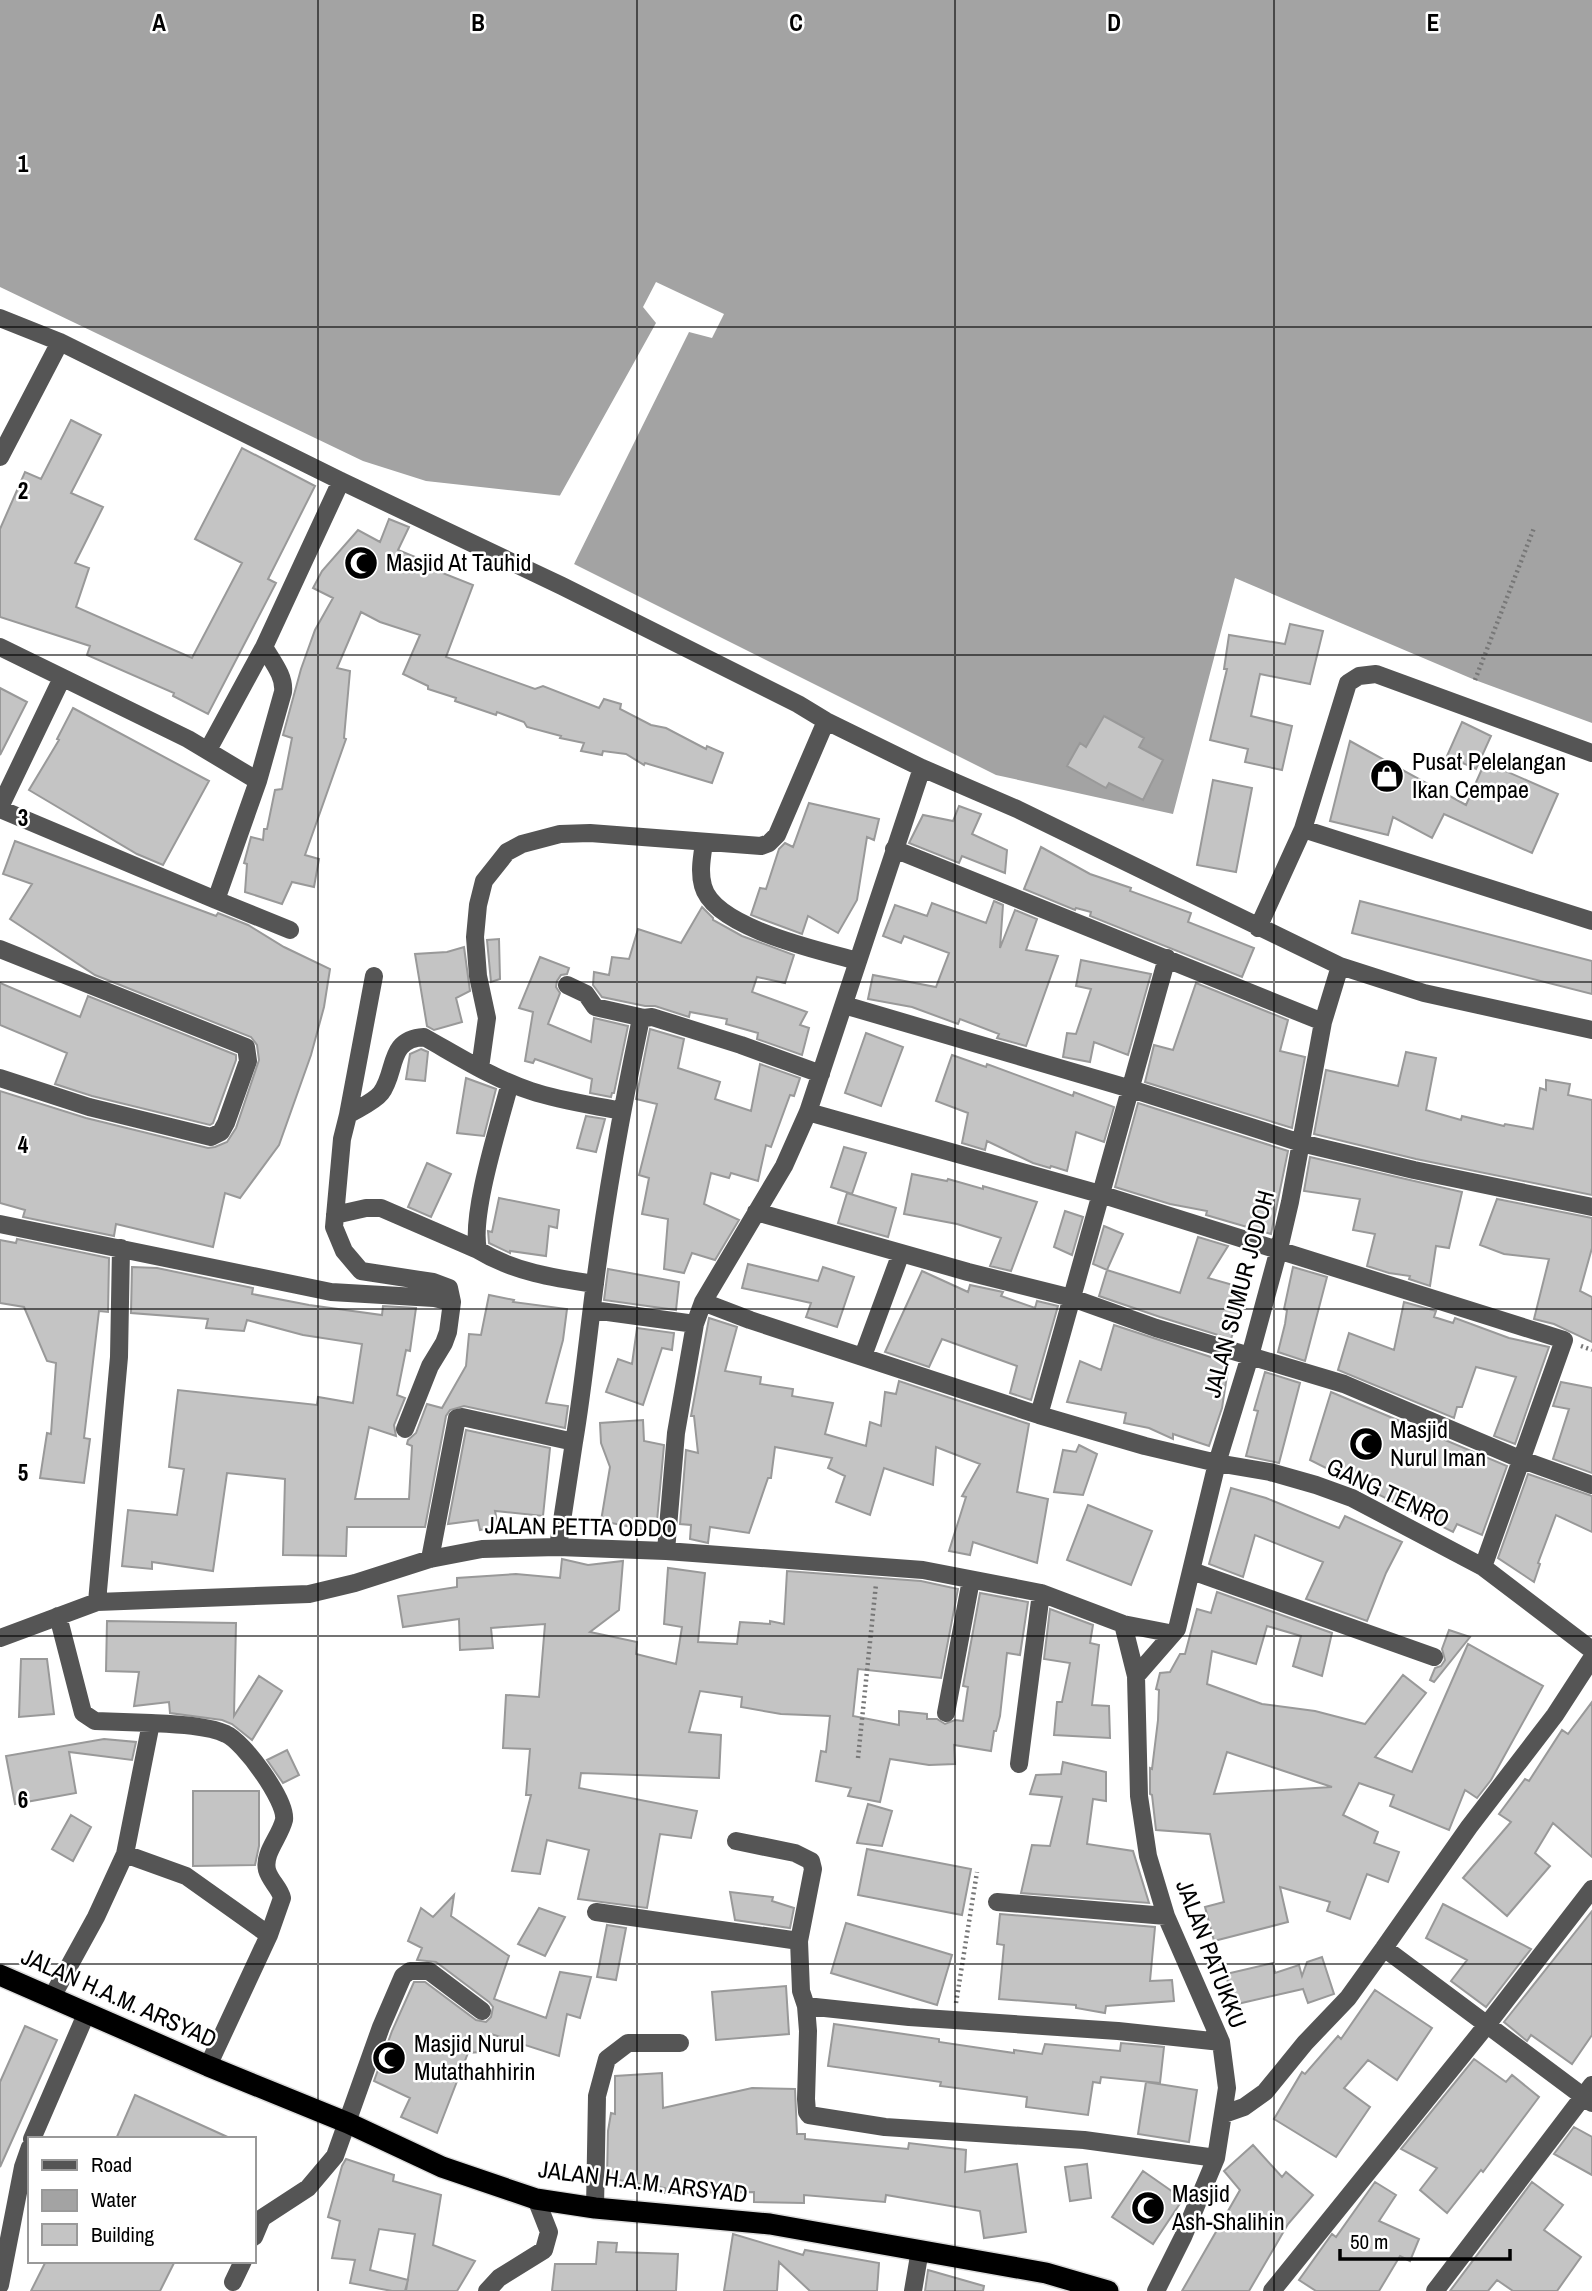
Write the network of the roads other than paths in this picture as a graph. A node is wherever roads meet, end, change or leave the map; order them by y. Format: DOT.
graph roads {
  1 [pos="0,318"];
  2 [pos="60,342"];
  3 [pos="0,457"];
  4 [pos="341,481"];
  5 [pos="0,647"];
  6 [pos="264,647"];
  7 [pos="62,678"];
  8 [pos="826,721"];
  9 [pos="208,750"];
  10 [pos="1592,752"];
  11 [pos="922,768"];
  12 [pos="258,781"];
  13 [pos="0,808"];
  14 [pos="1303,829"];
  15 [pos="704,843"];
  16 [pos="894,849"];
  17 [pos="216,900"];
  18 [pos="1592,921"];
  19 [pos="1258,928"];
  20 [pos="290,930"];
  21 [pos="0,949"];
  22 [pos="1167,958"];
  23 [pos="858,961"];
  24 [pos="1340,966"];
  25 [pos="374,976"];
  26 [pos="568,985"];
  27 [pos="844,1005"];
  28 [pos="644,1018"];
  29 [pos="1323,1022"];
  30 [pos="1592,1030"];
  31 [pos="480,1068"];
  32 [pos="821,1074"];
  33 [pos="0,1078"];
  34 [pos="510,1083"];
  35 [pos="1131,1089"];
  36 [pos="622,1111"];
  37 [pos="808,1112"];
  38 [pos="348,1115"];
  39 [pos="1301,1143"];
  40 [pos="1100,1194"];
  41 [pos="1592,1208"];
  42 [pos="756,1212"];
  43 [pos="335,1214"];
  44 [pos="0,1224"];
  45 [pos="121,1248"];
  46 [pos="1279,1249"];
  47 [pos="478,1250"];
  48 [pos="901,1253"];
  49 [pos="595,1284"];
  50 [pos="1072,1298"];
  51 [pos="452,1302"];
  52 [pos="703,1302"];
  53 [pos="593,1310"];
  54 [pos="695,1324"];
  55 [pos="863,1356"];
  56 [pos="1250,1356"];
  57 [pos="1039,1415"];
  58 [pos="405,1429"];
  59 [pos="574,1442"];
  60 [pos="1520,1459"];
  61 [pos="1217,1463"];
  62 [pos="1592,1485"];
  63 [pos="558,1547"];
  64 [pos="666,1551"];
  65 [pos="430,1559"];
  66 [pos="1483,1567"];
  67 [pos="1192,1571"];
  68 [pos="971,1580"];
  69 [pos="1041,1593"];
  70 [pos="97,1602"];
  71 [pos="58,1616"];
  72 [pos="1123,1623"];
  73 [pos="1174,1632"];
  74 [pos="0,1637"];
  75 [pos="1592,1650"];
  76 [pos="1434,1657"];
  77 [pos="1592,1658"];
  78 [pos="1136,1676"];
  79 [pos="946,1713"];
  80 [pos="151,1723"];
  81 [pos="1019,1764"];
  82 [pos="736,1841"];
  83 [pos="125,1854"];
  84 [pos="1592,1889"];
  85 [pos="997,1902"];
  86 [pos="596,1912"];
  87 [pos="1166,1916"];
  88 [pos="269,1935"];
  89 [pos="799,1941"];
  90 [pos="1384,1948"];
  91 [pos="0,1975"];
  92 [pos="52,1997"];
  93 [pos="806,2006"];
  94 [pos="482,2011"];
  95 [pos="87,2012"];
  96 [pos="1486,2026"];
  97 [pos="1221,2042"];
  98 [pos="680,2043"];
  99 [pos="208,2066"];
  100 [pos="1589,2095"];
  101 [pos="1224,2115"];
  102 [pos="348,2123"];
  103 [pos="33,2137"];
  104 [pos="28,2153"];
  105 [pos="1216,2158"];
  106 [pos="536,2199"];
  107 [pos="595,2208"];
  108 [pos="256,2232"];
  109 [pos="919,2250"];
  110 [pos="242,2263"];
  111 [pos="233,2282"];
  112 [pos="0,2286"];
  113 [pos="487,2291"];
  114 [pos="914,2291"];
  115 [pos="1108,2291"];
  116 [pos="1156,2291"];
  117 [pos="1272,2291"];
  118 [pos="1435,2291"];
  1 -- 2 [label="street"];
  2 -- 3 [label="street"];
  2 -- 4 [label="street"];
  4 -- 6 [label="street"];
  4 -- 8 [label="street"];
  5 -- 7 [label="street"];
  6 -- 9 [label="street"];
  6 -- 12 [label="street"];
  7 -- 9 [label="street"];
  7 -- 13 [label="street"];
  8 -- 11 [label="street"];
  8 -- 15 [label="street"];
  9 -- 12 [label="street"];
  10 -- 14 [label="street"];
  11 -- 16 [label="street"];
  11 -- 19 [label="street"];
  12 -- 17 [label="street"];
  13 -- 17 [label="street"];
  14 -- 18 [label="street"];
  14 -- 19 [label="street"];
  15 -- 23 [label="street"];
  15 -- 31 [label="street"];
  16 -- 22 [label="street"];
  16 -- 23 [label="street"];
  17 -- 20 [label="street"];
  19 -- 24 [label="street"];
  21 -- 33 [label="street"];
  22 -- 29 [label="street"];
  22 -- 35 [label="street"];
  23 -- 27 [label="street"];
  24 -- 29 [label="street, JALAN SUMUR JODOH"];
  24 -- 30 [label="street"];
  25 -- 38 [label="street"];
  26 -- 28 [label="street"];
  27 -- 32 [label="street"];
  27 -- 35 [label="street"];
  28 -- 32 [label="street"];
  28 -- 36 [label="street"];
  29 -- 39 [label="street, JALAN SUMUR JODOH"];
  31 -- 34 [label="street"];
  31 -- 38 [label="street"];
  32 -- 37 [label="street"];
  34 -- 36 [label="street"];
  34 -- 47 [label="street"];
  35 -- 39 [label="street"];
  35 -- 40 [label="street"];
  36 -- 49 [label="street"];
  37 -- 40 [label="street"];
  37 -- 42 [label="street"];
  38 -- 43 [label="street"];
  39 -- 41 [label="street"];
  39 -- 46 [label="street, JALAN SUMUR JODOH"];
  40 -- 46 [label="street"];
  40 -- 50 [label="street"];
  42 -- 48 [label="street"];
  42 -- 52 [label="street"];
  43 -- 47 [label="street"];
  43 -- 51 [label="street"];
  44 -- 45 [label="street"];
  45 -- 51 [label="street"];
  45 -- 70 [label="street"];
  46 -- 56 [label="street, JALAN SUMUR JODOH"];
  46 -- 60 [label="street"];
  47 -- 49 [label="street"];
  48 -- 50 [label="street"];
  48 -- 55 [label="street"];
  49 -- 53 [label="street"];
  50 -- 56 [label="street"];
  50 -- 57 [label="street"];
  51 -- 58 [label="street"];
  52 -- 54 [label="street"];
  52 -- 55 [label="street, GANG TENRO"];
  53 -- 54 [label="street"];
  53 -- 59 [label="street"];
  54 -- 64 [label="street"];
  55 -- 57 [label="street, GANG TENRO"];
  56 -- 60 [label="street"];
  56 -- 61 [label="street, JALAN SUMUR JODOH"];
  57 -- 61 [label="street, GANG TENRO"];
  59 -- 63 [label="street"];
  59 -- 65 [label="street"];
  60 -- 62 [label="street"];
  60 -- 66 [label="street"];
  61 -- 66 [label="street, GANG TENRO"];
  61 -- 67 [label="street, JALAN SUMUR JODOH"];
  63 -- 64 [label="street, JALAN PETTA ODDO"];
  63 -- 65 [label="street, JALAN PETTA ODDO"];
  64 -- 68 [label="street, JALAN PETTA ODDO"];
  65 -- 70 [label="street, JALAN PETTA ODDO"];
  66 -- 75 [label="street, GANG TENRO"];
  67 -- 73 [label="street, JALAN SUMUR JODOH"];
  67 -- 76 [label="street"];
  68 -- 69 [label="street, JALAN PETTA ODDO"];
  68 -- 79 [label="street"];
  69 -- 72 [label="street, JALAN PETTA ODDO"];
  69 -- 81 [label="street"];
  70 -- 71 [label="street, JALAN PETTA ODDO"];
  71 -- 74 [label="street, JALAN PETTA ODDO"];
  71 -- 80 [label="street"];
  72 -- 73 [label="street, JALAN PETTA ODDO"];
  72 -- 78 [label="street, JALAN PATUKKU"];
  73 -- 78 [label="street"];
  77 -- 90 [label="street"];
  78 -- 87 [label="street, JALAN PATUKKU"];
  80 -- 83 [label="street"];
  80 -- 88 [label="street"];
  82 -- 89 [label="street"];
  83 -- 88 [label="street"];
  83 -- 92 [label="street"];
  84 -- 96 [label="street"];
  85 -- 87 [label="street"];
  86 -- 89 [label="street"];
  87 -- 97 [label="street, JALAN PATUKKU"];
  88 -- 99 [label="street"];
  89 -- 93 [label="street"];
  90 -- 96 [label="street"];
  90 -- 101 [label="street"];
  91 -- 92 [label="highway, JALAN H.A.M. ARSYAD"];
  92 -- 95 [label="highway, JALAN H.A.M. ARSYAD"];
  93 -- 97 [label="street"];
  93 -- 105 [label="street"];
  94 -- 102 [label="street"];
  95 -- 99 [label="highway, JALAN H.A.M. ARSYAD"];
  95 -- 103 [label="street"];
  96 -- 100 [label="street"];
  96 -- 117 [label="street"];
  97 -- 101 [label="street, JALAN PATUKKU"];
  98 -- 107 [label="street"];
  99 -- 102 [label="highway, JALAN H.A.M. ARSYAD"];
  100 -- 118 [label="street"];
  101 -- 105 [label="street, JALAN PATUKKU"];
  102 -- 106 [label="highway, JALAN H.A.M. ARSYAD"];
  102 -- 108 [label="street"];
  104 -- 112 [label="street"];
  105 -- 116 [label="street, JALAN PATUKKU"];
  106 -- 107 [label="highway, JALAN H.A.M. ARSYAD"];
  106 -- 113 [label="street"];
  107 -- 109 [label="highway, JALAN H.A.M. ARSYAD"];
  109 -- 114 [label="street"];
  109 -- 115 [label="highway, JALAN H.A.M. ARSYAD"];
  110 -- 111 [label="street"];
}
